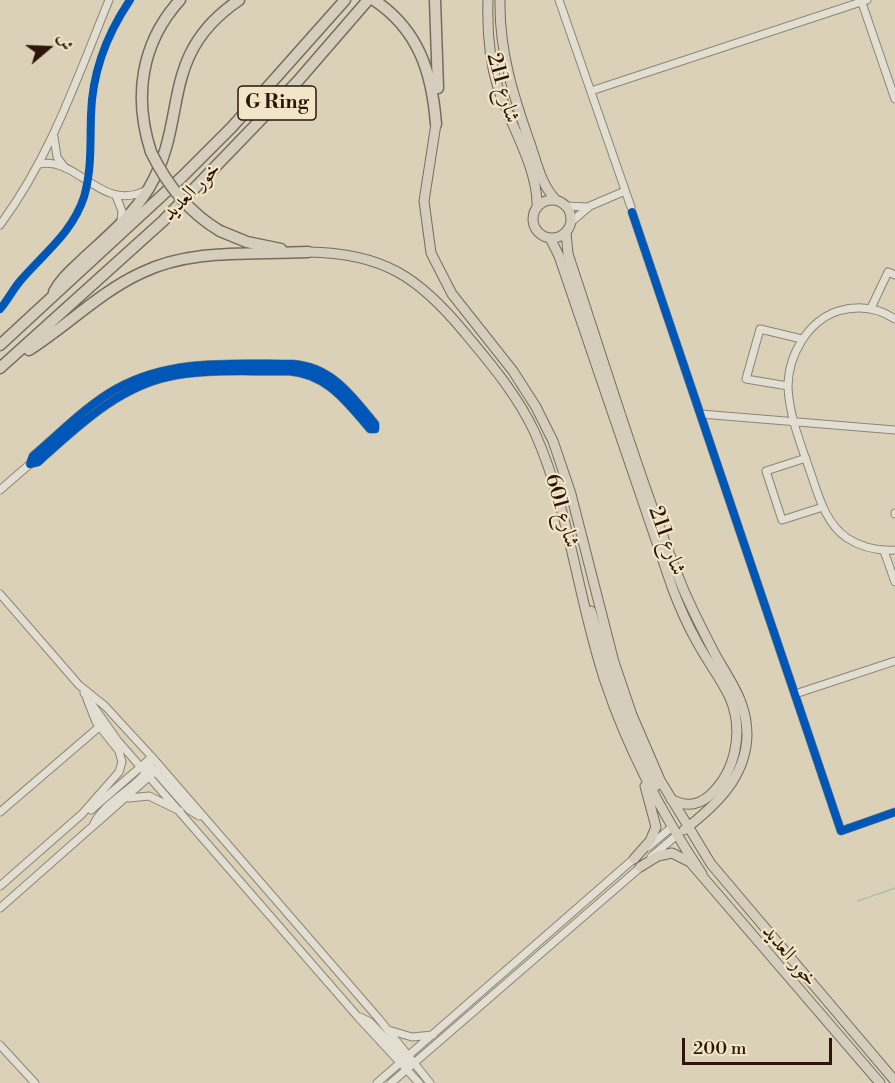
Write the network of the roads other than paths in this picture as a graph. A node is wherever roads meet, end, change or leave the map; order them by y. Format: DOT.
graph roads {
  1 [pos="109,0"];
  2 [pos="180,0"];
  3 [pos="239,0"];
  4 [pos="345,0"];
  5 [pos="368,0"];
  6 [pos="374,0"];
  7 [pos="435,0"];
  8 [pos="488,0"];
  9 [pos="500,0"];
  10 [pos="559,0"];
  11 [pos="863,1"];
  12 [pos="591,91"];
  13 [pos="895,99"];
  14 [pos="436,124"];
  15 [pos="54,135"];
  16 [pos="39,164"];
  17 [pos="66,170"];
  18 [pos="148,190"];
  19 [pos="625,191"];
  20 [pos="116,196"];
  21 [pos="556,200"];
  22 [pos="566,206"];
  23 [pos="590,206"];
  24 [pos="537,208"];
  25 [pos="571,222"];
  26 [pos="121,223"];
  27 [pos="0,225"];
  28 [pos="566,232"];
  29 [pos="550,238"];
  30 [pos="308,252"];
  31 [pos="895,275"];
  32 [pos="49,302"];
  33 [pos="871,308"];
  34 [pos="895,319"];
  35 [pos="802,339"];
  36 [pos="0,345"];
  37 [pos="0,368"];
  38 [pos="788,386"];
  39 [pos="700,414"];
  40 [pos="795,422"];
  41 [pos="895,430"];
  42 [pos="806,458"];
  43 [pos="30,464"];
  44 [pos="0,490"];
  45 [pos="822,507"];
  46 [pos="895,550"];
  47 [pos="884,551"];
  48 [pos="895,582"];
  49 [pos="582,588"];
  50 [pos="0,594"];
  51 [pos="895,661"];
  52 [pos="76,681"];
  53 [pos="795,694"];
  54 [pos="86,696"];
  55 [pos="99,727"];
  56 [pos="152,757"];
  57 [pos="151,770"];
  58 [pos="643,775"];
  59 [pos="669,798"];
  60 [pos="124,801"];
  61 [pos="180,811"];
  62 [pos="0,812"];
  63 [pos="895,812"];
  64 [pos="82,814"];
  65 [pos="92,828"];
  66 [pos="680,830"];
  67 [pos="634,859"];
  68 [pos="640,867"];
  69 [pos="702,874"];
  70 [pos="0,886"];
  71 [pos="0,908"];
  72 [pos="387,1029"];
  73 [pos="435,1035"];
  74 [pos="0,1044"];
  75 [pos="407,1061"];
  76 [pos="405,1070"];
  77 [pos="895,1081"];
  78 [pos="35,1083"];
  79 [pos="377,1083"];
  80 [pos="391,1083"];
  81 [pos="419,1083"];
  82 [pos="430,1083"];
  83 [pos="880,1083"];
  1 -- 15 [label="street"];
  2 -- 30 [label="highway, bridge"];
  3 -- 18 [label="highway"];
  4 -- 32 [label="highway, خور العديد / G Ring"];
  5 -- 37 [label="highway, خور العديد / G Ring"];
  6 -- 14 [label="highway"];
  7 -- 14 [label="highway"];
  8 -- 24 [label="main road, شارع 211"];
  9 -- 21 [label="main road, شارع 211"];
  10 -- 12 [label="street"];
  11 -- 12 [label="street"];
  11 -- 13 [label="street"];
  12 -- 19 [label="street"];
  14 -- 59 [label="main road, شارع 601"];
  15 -- 16 [label="street"];
  15 -- 17 [label="street"];
  16 -- 17 [label="street"];
  16 -- 27 [label="street"];
  17 -- 20 [label="street"];
  18 -- 20 [label="street"];
  18 -- 26 [label="highway"];
  19 -- 23 [label="street"];
  19 -- 39 [label="street"];
  20 -- 26 [label="street"];
  21 -- 22 [label="main road"];
  21 -- 24 [label="main road"];
  22 -- 23 [label="street"];
  22 -- 25 [label="main road"];
  23 -- 25 [label="street"];
  24 -- 29 [label="main road"];
  25 -- 28 [label="main road"];
  26 -- 32 [label="highway"];
  28 -- 29 [label="main road"];
  28 -- 66 [label="main road, شارع 211"];
  29 -- 59 [label="main road, شارع 211"];
  30 -- 37 [label="highway"];
  30 -- 49 [label="main road, شارع 601"];
  31 -- 33 [label="street"];
  32 -- 36 [label="highway, خور العديد / G Ring"];
  33 -- 34 [label="street"];
  33 -- 35 [label="street"];
  35 -- 38 [label="street"];
  35 -- 38 [label="street"];
  38 -- 40 [label="street"];
  39 -- 40 [label="street"];
  39 -- 53 [label="street"];
  40 -- 41 [label="street"];
  40 -- 42 [label="street"];
  42 -- 45 [label="street"];
  42 -- 45 [label="street"];
  43 -- 43 [label="street"];
  43 -- 44 [label="street"];
  45 -- 47 [label="street"];
  46 -- 47 [label="street"];
  47 -- 48 [label="street"];
  49 -- 58 [label="main road, شارع 601"];
  49 -- 66 [label="main road"];
  50 -- 52 [label="street"];
  51 -- 53 [label="street"];
  52 -- 54 [label="street"];
  52 -- 56 [label="street"];
  53 -- 63 [label="street"];
  54 -- 55 [label="street"];
  54 -- 57 [label="street"];
  55 -- 62 [label="street"];
  55 -- 64 [label="street"];
  56 -- 57 [label="street"];
  56 -- 57 [label="street"];
  57 -- 60 [label="street"];
  57 -- 61 [label="street"];
  57 -- 64 [label="street"];
  57 -- 65 [label="street"];
  57 -- 72 [label="street"];
  58 -- 66 [label="main road, شارع 601"];
  58 -- 67 [label="main road"];
  59 -- 66 [label="main road, شارع 601"];
  60 -- 61 [label="street"];
  60 -- 65 [label="street"];
  61 -- 75 [label="street"];
  64 -- 70 [label="street"];
  65 -- 71 [label="street"];
  66 -- 67 [label="street"];
  66 -- 68 [label="street"];
  66 -- 69 [label="main road"];
  66 -- 77 [label="main road, خور العديد"];
  67 -- 73 [label="street"];
  68 -- 69 [label="main road"];
  68 -- 75 [label="street"];
  69 -- 83 [label="main road"];
  72 -- 73 [label="street"];
  72 -- 75 [label="street"];
  73 -- 75 [label="street"];
  74 -- 78 [label="street"];
  75 -- 76 [label="street"];
  75 -- 79 [label="street"];
  75 -- 82 [label="street"];
  76 -- 80 [label="street"];
  76 -- 81 [label="street"];
}
